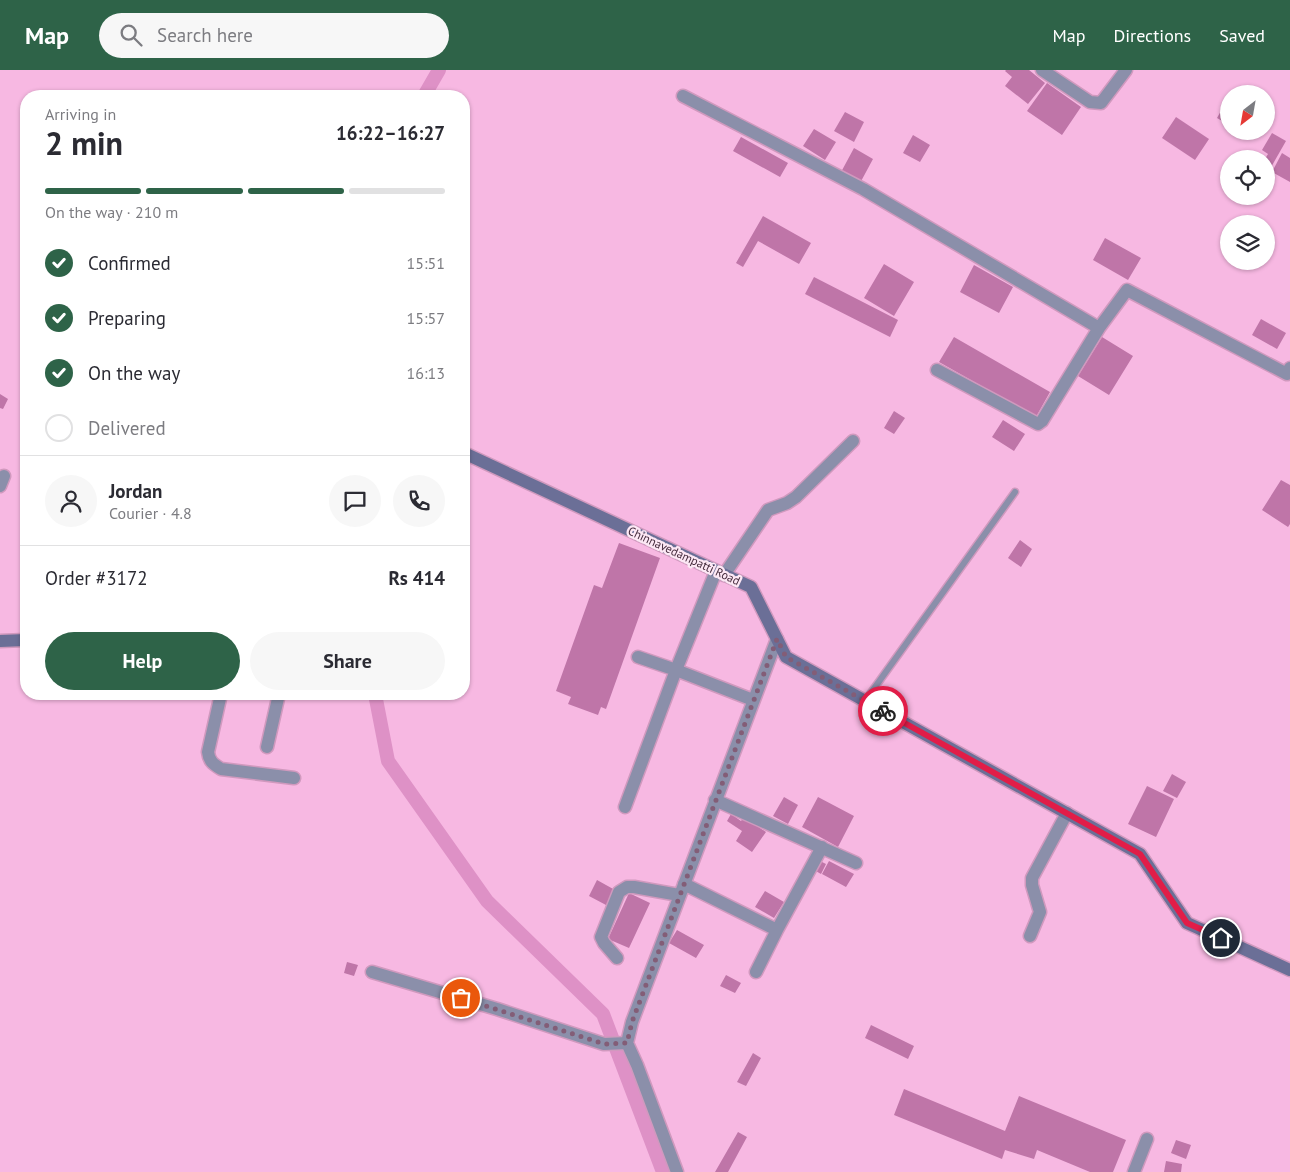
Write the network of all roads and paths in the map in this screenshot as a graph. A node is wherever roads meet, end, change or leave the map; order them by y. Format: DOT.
graph roads {
  1 [pos="1042,70"];
  2 [pos="1126,70"];
  3 [pos="683,96"];
  4 [pos="1099,328"];
  5 [pos="1290,368"];
  6 [pos="937,370"];
  7 [pos="853,441"];
  8 [pos="470,456"];
  9 [pos="1015,492"];
  10 [pos="720,573"];
  11 [pos="777,639"];
  12 [pos="20,640"];
  13 [pos="0,641"];
  14 [pos="638,657"];
  15 [pos="676,670"];
  16 [pos="220,700"];
  17 [pos="278,700"];
  18 [pos="754,700"];
  19 [pos="865,701"];
  20 [pos="267,747"];
  21 [pos="294,778"];
  22 [pos="715,800"];
  23 [pos="625,807"];
  24 [pos="1067,813"];
  25 [pos="822,847"];
  26 [pos="856,863"];
  27 [pos="682,890"];
  28 [pos="778,930"];
  29 [pos="1030,936"];
  30 [pos="617,958"];
  31 [pos="1290,970"];
  32 [pos="372,972"];
  33 [pos="756,972"];
  34 [pos="627,1043"];
  35 [pos="1147,1139"];
  36 [pos="677,1172"];
  37 [pos="1134,1172"];
  1 -- 2 [label="street"];
  3 -- 4 [label="street"];
  4 -- 5 [label="street"];
  4 -- 6 [label="street"];
  7 -- 10 [label="street"];
  8 -- 10 [label="street, Chinnavedampatti Road"];
  9 -- 19 [label="lane"];
  10 -- 11 [label="street, Chinnavedampatti Road"];
  10 -- 15 [label="street"];
  11 -- 18 [label="street"];
  11 -- 19 [label="street, Chinnavedampatti Road"];
  12 -- 13 [label="street"];
  14 -- 15 [label="street"];
  15 -- 18 [label="street"];
  15 -- 23 [label="street"];
  16 -- 21 [label="street"];
  17 -- 20 [label="street"];
  18 -- 22 [label="street"];
  19 -- 24 [label="street, Chinnavedampatti Road"];
  22 -- 25 [label="street"];
  22 -- 27 [label="street"];
  24 -- 29 [label="street"];
  24 -- 31 [label="street, Chinnavedampatti Road"];
  25 -- 26 [label="street"];
  25 -- 28 [label="street"];
  27 -- 28 [label="street"];
  27 -- 30 [label="street"];
  27 -- 34 [label="street"];
  28 -- 33 [label="street"];
  32 -- 34 [label="street"];
  34 -- 36 [label="street"];
  35 -- 37 [label="street"];
}
